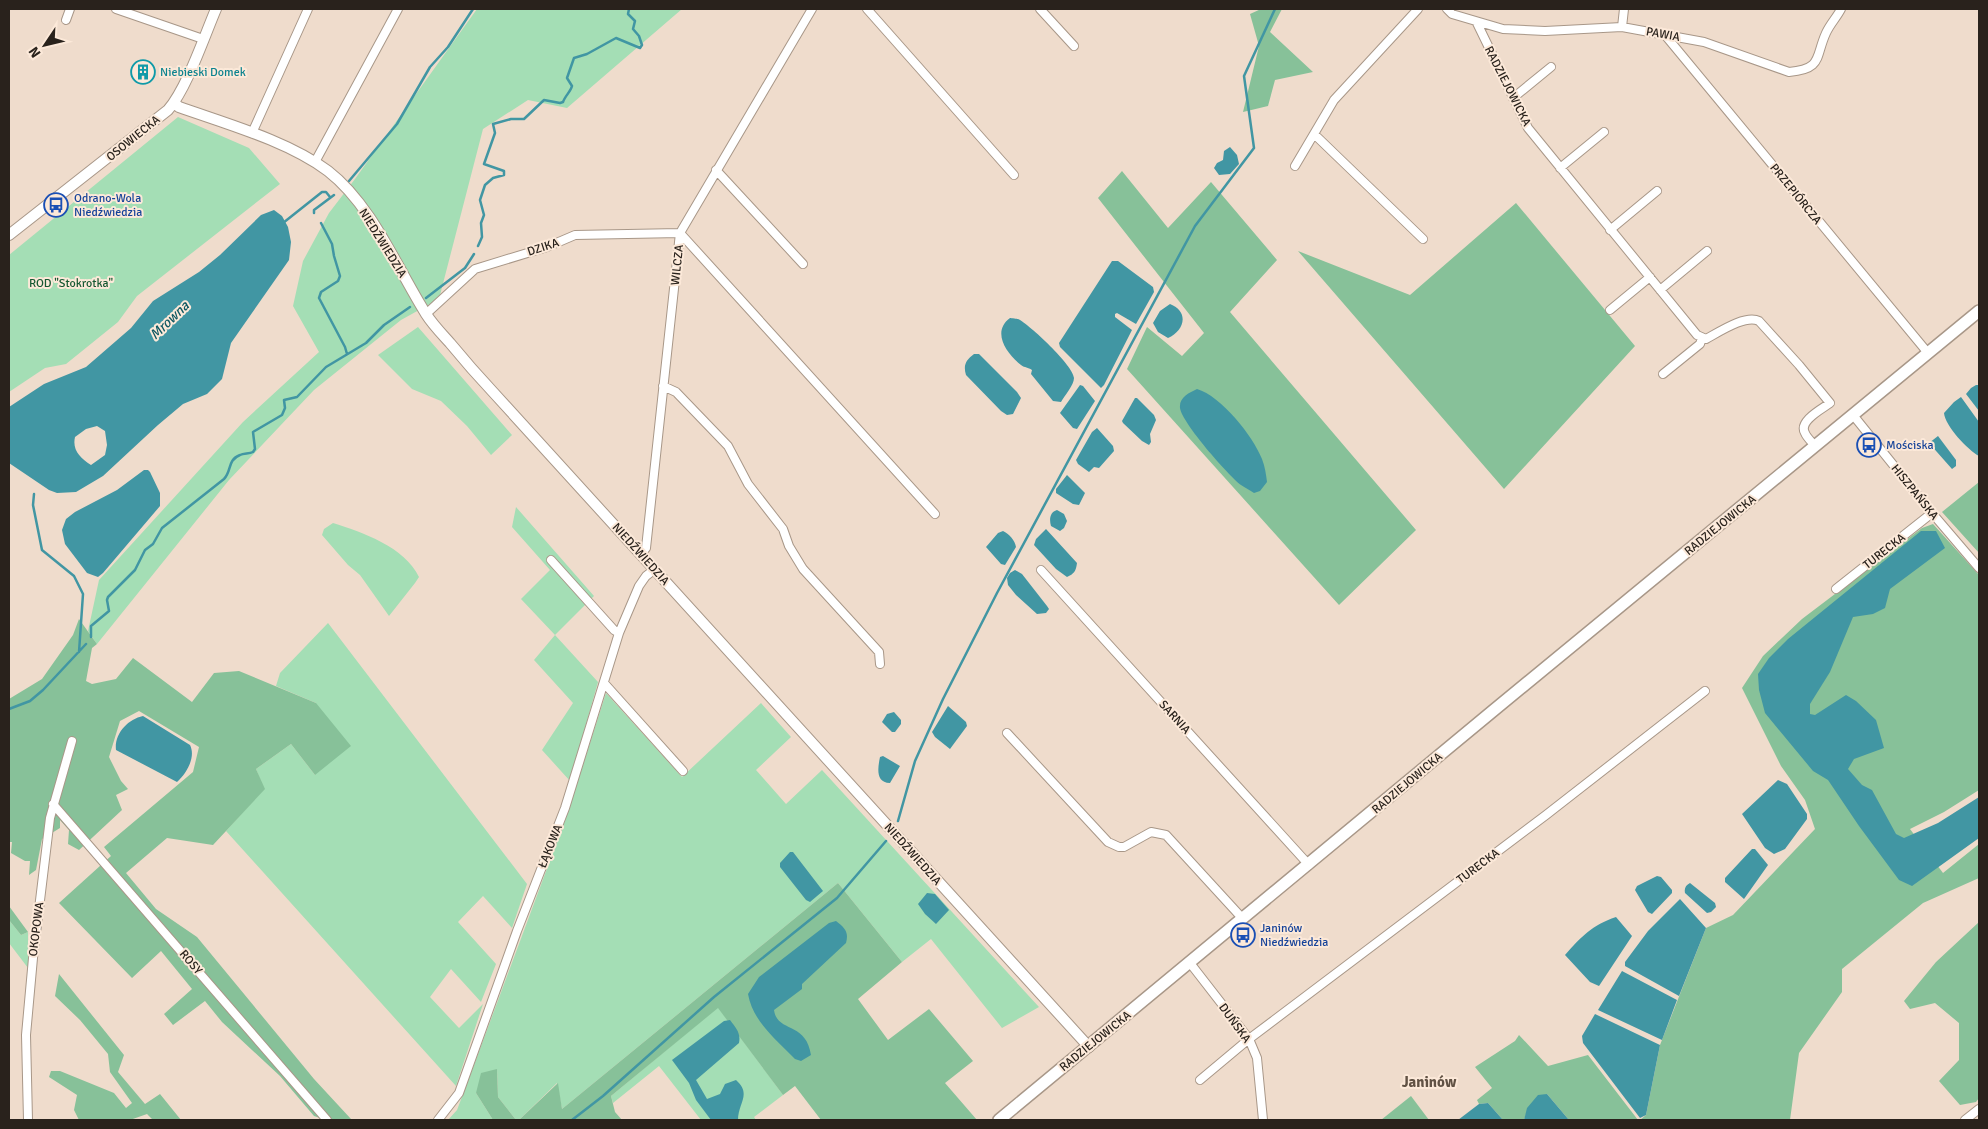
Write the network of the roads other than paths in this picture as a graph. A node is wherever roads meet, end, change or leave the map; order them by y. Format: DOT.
graph roads {
  1 [pos="70,9"];
  2 [pos="116,9"];
  3 [pos="216,9"];
  4 [pos="308,9"];
  5 [pos="398,9"];
  6 [pos="812,9"];
  7 [pos="867,9"];
  8 [pos="1040,9"];
  9 [pos="1418,9"];
  10 [pos="1447,9"];
  11 [pos="1624,9"];
  12 [pos="1842,9"];
  13 [pos="66,20"];
  14 [pos="1477,23"];
  15 [pos="1622,27"];
  16 [pos="1665,35"];
  17 [pos="203,39"];
  18 [pos="1074,46"];
  19 [pos="1551,67"];
  20 [pos="1513,98"];
  21 [pos="174,103"];
  22 [pos="1604,132"];
  23 [pos="252,133"];
  24 [pos="1314,134"];
  25 [pos="315,162"];
  26 [pos="1296,166"];
  27 [pos="1560,168"];
  28 [pos="716,170"];
  29 [pos="1014,175"];
  30 [pos="1657,191"];
  31 [pos="1610,230"];
  32 [pos="680,233"];
  33 [pos="9,235"];
  34 [pos="1423,239"];
  35 [pos="1707,251"];
  36 [pos="803,264"];
  37 [pos="1650,277"];
  38 [pos="1660,290"];
  39 [pos="1610,310"];
  40 [pos="1979,311"];
  41 [pos="426,314"];
  42 [pos="1702,338"];
  43 [pos="1928,353"];
  44 [pos="1663,374"];
  45 [pos="663,386"];
  46 [pos="1854,415"];
  47 [pos="1816,446"];
  48 [pos="1932,513"];
  49 [pos="935,514"];
  50 [pos="641,554"];
  51 [pos="551,560"];
  52 [pos="1979,568"];
  53 [pos="655,569"];
  54 [pos="1041,570"];
  55 [pos="1836,589"];
  56 [pos="619,633"];
  57 [pos="880,664"];
  58 [pos="604,683"];
  59 [pos="1705,691"];
  60 [pos="1007,733"];
  61 [pos="72,741"];
  62 [pos="683,771"];
  63 [pos="54,804"];
  64 [pos="1309,865"];
  65 [pos="1243,919"];
  66 [pos="1190,963"];
  67 [pos="1249,1039"];
  68 [pos="1088,1047"];
  69 [pos="1200,1080"];
  70 [pos="1979,1109"];
  71 [pos="28,1120"];
  72 [pos="327,1120"];
  73 [pos="438,1120"];
  74 [pos="1000,1120"];
  75 [pos="1263,1120"];
  76 [pos="1965,1120"];
  1 -- 13 [label="street"];
  2 -- 17 [label="street"];
  3 -- 17 [label="street, OSOWIECKA"];
  4 -- 23 [label="street"];
  5 -- 25 [label="street"];
  6 -- 28 [label="street, WILCZA"];
  7 -- 29 [label="street"];
  8 -- 18 [label="street"];
  9 -- 24 [label="street"];
  10 -- 14 [label="street, PAWIA"];
  11 -- 15 [label="street"];
  12 -- 16 [label="street, PAWIA"];
  14 -- 15 [label="street, PAWIA"];
  14 -- 20 [label="street, RADZIEJOWICKA"];
  15 -- 16 [label="street, PAWIA"];
  16 -- 43 [label="street, PRZEPIÓRCZA"];
  17 -- 21 [label="street, OSOWIECKA"];
  19 -- 20 [label="street"];
  20 -- 27 [label="street, RADZIEJOWICKA"];
  21 -- 23 [label="street, NIEDŹWIEDZIA"];
  21 -- 33 [label="street, OSOWIECKA"];
  22 -- 27 [label="street"];
  23 -- 25 [label="street, NIEDŹWIEDZIA"];
  24 -- 26 [label="street"];
  24 -- 34 [label="street"];
  25 -- 41 [label="street, NIEDŹWIEDZIA"];
  27 -- 31 [label="street, RADZIEJOWICKA"];
  28 -- 32 [label="street, WILCZA"];
  28 -- 36 [label="street"];
  30 -- 31 [label="street"];
  31 -- 37 [label="street, RADZIEJOWICKA"];
  32 -- 41 [label="street, DZIKA"];
  32 -- 45 [label="street, WILCZA"];
  32 -- 49 [label="street"];
  35 -- 38 [label="street"];
  37 -- 38 [label="street, RADZIEJOWICKA"];
  37 -- 39 [label="street"];
  38 -- 42 [label="street, RADZIEJOWICKA"];
  40 -- 43 [label="main road, RADZIEJOWICKA"];
  41 -- 50 [label="street, NIEDŹWIEDZIA"];
  42 -- 44 [label="street"];
  42 -- 47 [label="street"];
  43 -- 46 [label="main road, RADZIEJOWICKA"];
  45 -- 50 [label="street, WILCZA"];
  45 -- 57 [label="street"];
  46 -- 47 [label="main road, RADZIEJOWICKA"];
  46 -- 48 [label="street, HISZPAŃSKA"];
  47 -- 64 [label="main road, RADZIEJOWICKA"];
  48 -- 52 [label="street, HISZPAŃSKA"];
  48 -- 55 [label="street, TURECKA"];
  50 -- 53 [label="street, NIEDŹWIEDZIA"];
  51 -- 56 [label="street"];
  53 -- 56 [label="street, ŁĄKOWA"];
  53 -- 68 [label="street, NIEDŹWIEDZIA"];
  54 -- 64 [label="street, SARNIA"];
  56 -- 58 [label="street, ŁĄKOWA"];
  58 -- 62 [label="street"];
  58 -- 73 [label="street, ŁĄKOWA"];
  59 -- 67 [label="street, TURECKA"];
  60 -- 65 [label="street"];
  61 -- 63 [label="street, OKOPOWA"];
  63 -- 71 [label="street, OKOPOWA"];
  63 -- 72 [label="street, ROSY"];
  64 -- 65 [label="main road, RADZIEJOWICKA"];
  65 -- 66 [label="main road, RADZIEJOWICKA"];
  66 -- 67 [label="street, DUŃSKA"];
  66 -- 68 [label="main road, RADZIEJOWICKA"];
  67 -- 69 [label="street, TURECKA"];
  67 -- 75 [label="street, DUŃSKA"];
  68 -- 74 [label="main road, RADZIEJOWICKA"];
  70 -- 76 [label="street"];
}
